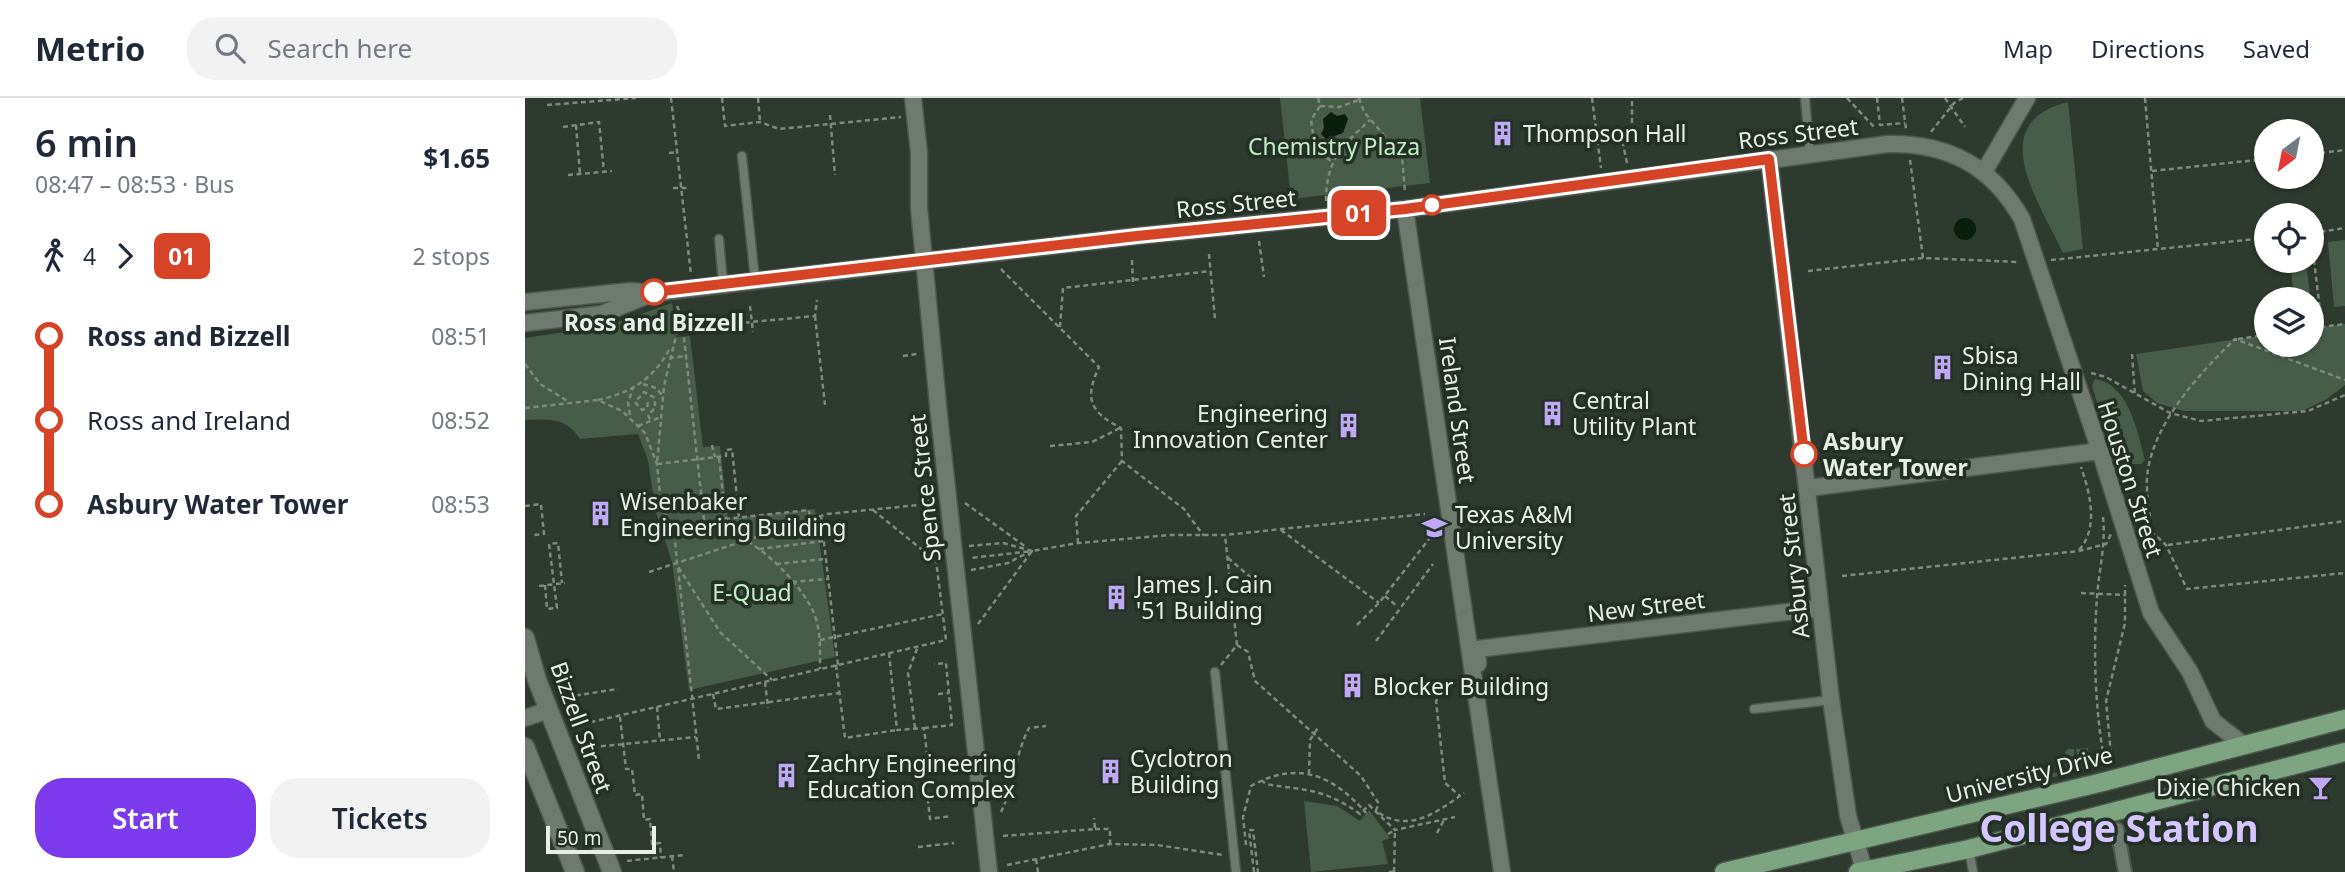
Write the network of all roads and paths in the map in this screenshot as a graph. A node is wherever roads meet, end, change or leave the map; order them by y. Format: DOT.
graph roads {
  1 [pos="636,98"];
  2 [pos="671,98"];
  3 [pos="722,98"];
  4 [pos="758,98"];
  5 [pos="913,98"];
  6 [pos="1318,98"];
  7 [pos="1592,98"];
  8 [pos="1805,98"];
  9 [pos="1847,98"];
  10 [pos="1877,98"];
  11 [pos="1902,98"];
  12 [pos="1945,98"];
  13 [pos="1963,98"];
  14 [pos="2027,98"];
  15 [pos="2145,98"];
  16 [pos="1359,99"];
  17 [pos="1632,99"];
  18 [pos="547,106"];
  19 [pos="1319,106"];
  20 [pos="1951,108"];
  21 [pos="830,115"];
  22 [pos="904,117"];
  23 [pos="1370,120"];
  24 [pos="760,122"];
  25 [pos="830,123"];
  26 [pos="1905,123"];
  27 [pos="576,125"];
  28 [pos="563,127"];
  29 [pos="1965,127"];
  30 [pos="1931,132"];
  31 [pos="1888,144"];
  32 [pos="1908,144"];
  33 [pos="2345,150"];
  34 [pos="678,152"];
  35 [pos="669,153"];
  36 [pos="2324,153"];
  37 [pos="1810,154"];
  38 [pos="742,156"];
  39 [pos="1769,159"];
  40 [pos="2254,160"];
  41 [pos="1333,163"];
  42 [pos="612,171"];
  43 [pos="604,172"];
  44 [pos="1984,172"];
  45 [pos="2152,172"];
  46 [pos="580,174"];
  47 [pos="568,175"];
  48 [pos="835,175"];
  49 [pos="1631,176"];
  50 [pos="1602,180"];
  51 [pos="673,188"];
  52 [pos="682,188"];
  53 [pos="690,188"];
  54 [pos="1405,192"];
  55 [pos="1326,201"];
  56 [pos="1405,209"];
  57 [pos="2345,228"];
  58 [pos="2324,231"];
  59 [pos="719,239"];
  60 [pos="2254,239"];
  61 [pos="1259,241"];
  62 [pos="2158,250"];
  63 [pos="1209,254"];
  64 [pos="2046,254"];
  65 [pos="1923,258"];
  66 [pos="1132,260"];
  67 [pos="2026,260"];
  68 [pos="925,261"];
  69 [pos="1000,269"];
  70 [pos="1210,271"];
  71 [pos="1808,271"];
  72 [pos="691,275"];
  73 [pos="1264,277"];
  74 [pos="1133,279"];
  75 [pos="755,280"];
  76 [pos="723,284"];
  77 [pos="1133,286"];
  78 [pos="653,293"];
  79 [pos="675,300"];
  80 [pos="817,300"];
  81 [pos="525,302"];
  82 [pos="750,306"];
  83 [pos="815,316"];
  84 [pos="1215,319"];
  85 [pos="752,322"];
  86 [pos="525,323"];
  87 [pos="2345,324"];
  88 [pos="1060,327"];
  89 [pos="2324,327"];
  90 [pos="677,329"];
  91 [pos="683,329"];
  92 [pos="753,332"];
  93 [pos="2254,337"];
  94 [pos="2235,339"];
  95 [pos="671,347"];
  96 [pos="917,354"];
  97 [pos="2132,355"];
  98 [pos="686,356"];
  99 [pos="903,356"];
  100 [pos="669,358"];
  101 [pos="525,364"];
  102 [pos="2087,372"];
  103 [pos="2345,380"];
  104 [pos="641,384"];
  105 [pos="633,388"];
  106 [pos="2345,394"];
  107 [pos="663,396"];
  108 [pos="2135,396"];
  109 [pos="598,400"];
  110 [pos="569,402"];
  111 [pos="648,402"];
  112 [pos="656,404"];
  113 [pos="662,405"];
  114 [pos="825,405"];
  115 [pos="525,408"];
  116 [pos="2170,413"];
  117 [pos="661,417"];
  118 [pos="630,418"];
  119 [pos="651,422"];
  120 [pos="638,426"];
  121 [pos="1121,428"];
  122 [pos="712,445"];
  123 [pos="1050,446"];
  124 [pos="2100,451"];
  125 [pos="717,457"];
  126 [pos="697,459"];
  127 [pos="1122,461"];
  128 [pos="657,464"];
  129 [pos="2081,467"];
  130 [pos="1808,488"];
  131 [pos="965,503"];
  132 [pos="525,506"];
  133 [pos="873,510"];
  134 [pos="1425,514"];
  135 [pos="761,515"];
  136 [pos="821,516"];
  137 [pos="739,517"];
  138 [pos="726,519"];
  139 [pos="810,519"];
  140 [pos="2345,521"];
  141 [pos="705,529"];
  142 [pos="1280,529"];
  143 [pos="727,531"];
  144 [pos="2151,531"];
  145 [pos="1225,534"];
  146 [pos="533,535"];
  147 [pos="763,535"];
  148 [pos="2131,535"];
  149 [pos="1203,536"];
  150 [pos="675,537"];
  151 [pos="1429,539"];
  152 [pos="747,541"];
  153 [pos="824,541"];
  154 [pos="1078,543"];
  155 [pos="2166,545"];
  156 [pos="969,546"];
  157 [pos="759,549"];
  158 [pos="1032,551"];
  159 [pos="2079,551"];
  160 [pos="826,558"];
  161 [pos="971,558"];
  162 [pos="1228,558"];
  163 [pos="937,561"];
  164 [pos="776,564"];
  165 [pos="1433,564"];
  166 [pos="677,565"];
  167 [pos="971,570"];
  168 [pos="649,572"];
  169 [pos="2345,573"];
  170 [pos="1842,576"];
  171 [pos="2125,576"];
  172 [pos="829,579"];
  173 [pos="792,582"];
  174 [pos="554,584"];
  175 [pos="545,585"];
  176 [pos="539,586"];
  177 [pos="1268,592"];
  178 [pos="2081,593"];
  179 [pos="2097,595"];
  180 [pos="2126,596"];
  181 [pos="1385,597"];
  182 [pos="1379,603"];
  183 [pos="1398,607"];
  184 [pos="1820,608"];
  185 [pos="943,614"];
  186 [pos="1357,625"];
  187 [pos="977,626"];
  188 [pos="836,637"];
  189 [pos="525,638"];
  190 [pos="820,640"];
  191 [pos="1376,640"];
  192 [pos="1237,645"];
  193 [pos="918,646"];
  194 [pos="1477,649"];
  195 [pos="889,653"];
  196 [pos="934,664"];
  197 [pos="837,665"];
  198 [pos="820,669"];
  199 [pos="1215,672"];
  200 [pos="772,680"];
  201 [pos="765,682"];
  202 [pos="618,689"];
  203 [pos="1450,689"];
  204 [pos="839,693"];
  205 [pos="949,693"];
  206 [pos="713,694"];
  207 [pos="938,694"];
  208 [pos="693,698"];
  209 [pos="1832,700"];
  210 [pos="1477,701"];
  211 [pos="767,702"];
  212 [pos="554,704"];
  213 [pos="656,707"];
  214 [pos="768,708"];
  215 [pos="1754,709"];
  216 [pos="619,716"];
  217 [pos="525,718"];
  218 [pos="2345,719"];
  219 [pos="575,726"];
  220 [pos="1046,726"];
  221 [pos="1319,726"];
  222 [pos="915,728"];
  223 [pos="924,728"];
  224 [pos="897,730"];
  225 [pos="1315,733"];
  226 [pos="696,737"];
  227 [pos="660,741"];
  228 [pos="624,744"];
  229 [pos="2245,746"];
  230 [pos="525,747"];
  231 [pos="584,748"];
  232 [pos="2345,752"];
  233 [pos="2111,754"];
  234 [pos="699,760"];
  235 [pos="996,763"];
  236 [pos="2105,766"];
  237 [pos="1013,768"];
  238 [pos="1308,774"];
  239 [pos="1261,780"];
  240 [pos="926,787"];
  241 [pos="902,789"];
  242 [pos="1001,812"];
  243 [pos="1365,812"];
  244 [pos="1375,813"];
  245 [pos="951,817"];
  246 [pos="1455,817"];
  247 [pos="1094,818"];
  248 [pos="1444,820"];
  249 [pos="1389,825"];
  250 [pos="1384,827"];
  251 [pos="1095,829"];
  252 [pos="1395,830"];
  253 [pos="2117,830"];
  254 [pos="1437,833"];
  255 [pos="1388,834"];
  256 [pos="1003,836"];
  257 [pos="1856,841"];
  258 [pos="954,843"];
  259 [pos="1110,844"];
  260 [pos="918,847"];
  261 [pos="1969,849"];
  262 [pos="684,855"];
  263 [pos="1247,855"];
  264 [pos="672,856"];
  265 [pos="1234,856"];
  266 [pos="661,858"];
  267 [pos="1035,859"];
  268 [pos="627,861"];
  269 [pos="1007,865"];
  270 [pos="1393,871"];
  271 [pos="575,872"];
  272 [pos="612,872"];
  273 [pos="674,872"];
  274 [pos="989,872"];
  275 [pos="1038,872"];
  276 [pos="1236,872"];
  277 [pos="1256,872"];
  278 [pos="1502,872"];
  279 [pos="1724,872"];
  280 [pos="1863,872"];
  281 [pos="1973,872"];
  282 [pos="2125,872"];
  1 -- 18 [label="path"];
  2 -- 34 [label="path"];
  3 -- 24 [label="path"];
  4 -- 24 [label="path"];
  5 -- 68 [label="street, Spence Street"];
  6 -- 19 [label="path"];
  7 -- 50 [label="path"];
  8 -- 37 [label="lane"];
  9 -- 31 [label="path"];
  10 -- 26 [label="path"];
  11 -- 26 [label="path"];
  12 -- 20 [label="path"];
  13 -- 20 [label="path"];
  14 -- 44 [label="street"];
  15 -- 45 [label="path"];
  16 -- 19 [label="path"];
  16 -- 23 [label="path"];
  17 -- 49 [label="path"];
  19 -- 41 [label="path"];
  20 -- 29 [label="path"];
  20 -- 30 [label="path"];
  21 -- 25 [label="path"];
  22 -- 25 [label="path"];
  23 -- 41 [label="path"];
  23 -- 54 [label="path"];
  24 -- 25 [label="path"];
  25 -- 48 [label="path"];
  26 -- 32 [label="path"];
  27 -- 28 [label="path"];
  27 -- 43 [label="path"];
  27 -- 46 [label="path"];
  31 -- 32 [label="street, Ross Street"];
  31 -- 37 [label="street, Ross Street"];
  32 -- 44 [label="street, Ross Street"];
  32 -- 65 [label="path"];
  33 -- 36 [label="path"];
  34 -- 35 [label="path"];
  34 -- 52 [label="path"];
  37 -- 39 [label="street, Ross Street"];
  38 -- 75 [label="lane"];
  39 -- 49 [label="street, Ross Street"];
  39 -- 130 [label="street, Asbury Street"];
  40 -- 45 [label="path"];
  41 -- 55 [label="path"];
  42 -- 43 [label="path"];
  43 -- 46 [label="path"];
  44 -- 124 [label="street, Houston Street"];
  45 -- 62 [label="path"];
  46 -- 47 [label="path"];
  49 -- 50 [label="street, Ross Street"];
  50 -- 56 [label="street, Ross Street"];
  51 -- 52 [label="path"];
  52 -- 53 [label="path"];
  52 -- 72 [label="path"];
  56 -- 68 [label="street, Ross Street"];
  56 -- 210 [label="street, Ireland Street"];
  57 -- 58 [label="path"];
  59 -- 76 [label="lane"];
  60 -- 62 [label="path"];
  61 -- 73 [label="path"];
  62 -- 64 [label="path"];
  63 -- 70 [label="path"];
  65 -- 67 [label="path"];
  65 -- 71 [label="path"];
  66 -- 74 [label="path"];
  68 -- 75 [label="street, Ross Street"];
  68 -- 274 [label="street, Spence Street"];
  69 -- 88 [label="path"];
  70 -- 74 [label="path"];
  70 -- 84 [label="path"];
  74 -- 77 [label="path"];
  74 -- 88 [label="path"];
  75 -- 76 [label="street, Ross Street"];
  76 -- 78 [label="street, Ross Street"];
  78 -- 81 [label="street, Ross Street"];
  78 -- 86 [label="street, Ross Street"];
  79 -- 90 [label="path"];
  80 -- 83 [label="path"];
  82 -- 85 [label="path"];
  83 -- 85 [label="path"];
  83 -- 114 [label="path"];
  85 -- 91 [label="path"];
  85 -- 92 [label="path"];
  87 -- 89 [label="path"];
  88 -- 121 [label="path"];
  90 -- 91 [label="path"];
  90 -- 95 [label="path"];
  91 -- 98 [label="path"];
  93 -- 94 [label="path"];
  94 -- 103 [label="path"];
  94 -- 116 [label="path"];
  95 -- 100 [label="path"];
  95 -- 104 [label="path"];
  96 -- 99 [label="path"];
  97 -- 108 [label="path"];
  98 -- 100 [label="path"];
  98 -- 126 [label="path"];
  100 -- 107 [label="path"];
  101 -- 110 [label="path"];
  102 -- 108 [label="path"];
  104 -- 105 [label="path"];
  104 -- 107 [label="path"];
  105 -- 109 [label="path"];
  105 -- 118 [label="path"];
  106 -- 116 [label="path"];
  107 -- 113 [label="path"];
  108 -- 116 [label="path"];
  109 -- 110 [label="path"];
  109 -- 118 [label="path"];
  110 -- 115 [label="path"];
  111 -- 112 [label="path"];
  112 -- 113 [label="path"];
  112 -- 119 [label="path"];
  113 -- 117 [label="path"];
  116 -- 144 [label="path"];
  117 -- 119 [label="path"];
  117 -- 128 [label="path"];
  118 -- 120 [label="path"];
  119 -- 120 [label="path"];
  120 -- 128 [label="path"];
  121 -- 123 [label="path"];
  121 -- 127 [label="path"];
  122 -- 125 [label="path"];
  124 -- 130 [label="street"];
  124 -- 229 [label="street, Houston Street"];
  125 -- 126 [label="path"];
  125 -- 137 [label="path"];
  125 -- 138 [label="path"];
  126 -- 128 [label="path"];
  126 -- 141 [label="path"];
  127 -- 149 [label="path"];
  127 -- 154 [label="path"];
  128 -- 150 [label="path"];
  129 -- 159 [label="path"];
  130 -- 184 [label="street, Asbury Street"];
  131 -- 158 [label="path"];
  132 -- 146 [label="path"];
  133 -- 136 [label="path"];
  133 -- 163 [label="path"];
  133 -- 163 [label="path"];
  134 -- 142 [label="path"];
  135 -- 137 [label="path"];
  135 -- 139 [label="path"];
  135 -- 147 [label="path"];
  136 -- 139 [label="path"];
  136 -- 153 [label="path"];
  137 -- 138 [label="path"];
  138 -- 143 [label="path"];
  139 -- 147 [label="path"];
  140 -- 155 [label="path"];
  141 -- 143 [label="path"];
  141 -- 150 [label="path"];
  142 -- 145 [label="path"];
  142 -- 182 [label="path"];
  143 -- 152 [label="path"];
  144 -- 148 [label="path"];
  144 -- 155 [label="path"];
  145 -- 149 [label="path"];
  145 -- 162 [label="path"];
  147 -- 152 [label="path"];
  149 -- 154 [label="path"];
  150 -- 166 [label="path"];
  151 -- 181 [label="path"];
  152 -- 157 [label="path"];
  152 -- 166 [label="path"];
  153 -- 157 [label="path"];
  153 -- 160 [label="path"];
  154 -- 158 [label="path"];
  155 -- 169 [label="path"];
  156 -- 158 [label="path"];
  157 -- 164 [label="path"];
  158 -- 161 [label="path"];
  158 -- 167 [label="path"];
  158 -- 187 [label="path"];
  159 -- 170 [label="path"];
  159 -- 179 [label="path"];
  160 -- 164 [label="path"];
  160 -- 172 [label="path"];
  162 -- 177 [label="path"];
  162 -- 192 [label="path"];
  163 -- 185 [label="path"];
  164 -- 173 [label="path"];
  165 -- 183 [label="path"];
  166 -- 168 [label="path"];
  166 -- 200 [label="path"];
  166 -- 208 [label="path"];
  171 -- 180 [label="path"];
  172 -- 173 [label="path"];
  172 -- 188 [label="path"];
  173 -- 190 [label="path"];
  174 -- 174 [label="path"];
  174 -- 175 [label="path"];
  174 -- 175 [label="path"];
  175 -- 176 [label="path"];
  178 -- 179 [label="path"];
  179 -- 180 [label="path"];
  179 -- 236 [label="path"];
  180 -- 233 [label="path"];
  181 -- 182 [label="path"];
  181 -- 183 [label="path"];
  182 -- 186 [label="path"];
  183 -- 191 [label="path"];
  184 -- 194 [label="street, New Street"];
  184 -- 209 [label="street, Asbury Street"];
  185 -- 188 [label="path"];
  185 -- 193 [label="path"];
  188 -- 190 [label="path"];
  188 -- 197 [label="path"];
  189 -- 212 [label="street, Bizzell Street"];
  190 -- 198 [label="path"];
  192 -- 199 [label="path"];
  192 -- 225 [label="path"];
  193 -- 195 [label="path"];
  193 -- 222 [label="path"];
  194 -- 210 [label="street, Ireland Street"];
  195 -- 197 [label="path"];
  195 -- 224 [label="path"];
  196 -- 205 [label="path"];
  197 -- 198 [label="path"];
  197 -- 204 [label="path"];
  198 -- 200 [label="path"];
  199 -- 265 [label="lane"];
  200 -- 201 [label="path"];
  201 -- 206 [label="path"];
  201 -- 211 [label="path"];
  202 -- 212 [label="path"];
  203 -- 244 [label="path"];
  204 -- 211 [label="path"];
  204 -- 224 [label="path"];
  205 -- 207 [label="path"];
  205 -- 223 [label="path"];
  206 -- 208 [label="path"];
  206 -- 211 [label="path"];
  208 -- 213 [label="path"];
  208 -- 226 [label="path"];
  209 -- 215 [label="lane"];
  209 -- 257 [label="street, Asbury Street"];
  210 -- 278 [label="street, Ireland Street"];
  211 -- 214 [label="path"];
  212 -- 217 [label="street"];
  212 -- 272 [label="street, Bizzell Street"];
  213 -- 216 [label="path"];
  213 -- 227 [label="path"];
  216 -- 219 [label="path"];
  216 -- 228 [label="path"];
  218 -- 229 [label="main road, University Drive"];
  220 -- 237 [label="path"];
  221 -- 225 [label="path"];
  222 -- 223 [label="path"];
  222 -- 224 [label="path"];
  223 -- 240 [label="path"];
  225 -- 238 [label="path"];
  225 -- 244 [label="path"];
  226 -- 227 [label="path"];
  226 -- 234 [label="path"];
  227 -- 228 [label="path"];
  228 -- 231 [label="path"];
  228 -- 266 [label="path"];
  229 -- 257 [label="main road, University Drive"];
  230 -- 271 [label="street"];
  232 -- 261 [label="main road"];
  235 -- 237 [label="path"];
  237 -- 242 [label="path"];
  238 -- 239 [label="path"];
  238 -- 243 [label="path"];
  239 -- 243 [label="path"];
  239 -- 263 [label="path"];
  240 -- 241 [label="path"];
  240 -- 245 [label="path"];
  243 -- 244 [label="path"];
  244 -- 249 [label="path"];
  246 -- 248 [label="path"];
  247 -- 251 [label="path"];
  248 -- 252 [label="path"];
  248 -- 254 [label="path"];
  249 -- 250 [label="path"];
  249 -- 252 [label="path"];
  251 -- 256 [label="path"];
  251 -- 259 [label="path"];
  252 -- 255 [label="path"];
  252 -- 270 [label="path"];
  253 -- 282 [label="street"];
  257 -- 279 [label="main road, University Drive"];
  257 -- 280 [label="street, Asbury Street"];
  258 -- 260 [label="path"];
  259 -- 265 [label="path"];
  259 -- 267 [label="path"];
  261 -- 280 [label="main road"];
  261 -- 281 [label="lane"];
  262 -- 264 [label="path"];
  264 -- 266 [label="path"];
  264 -- 273 [label="path"];
  265 -- 276 [label="lane"];
  266 -- 268 [label="path"];
  267 -- 269 [label="path"];
  267 -- 275 [label="path"];
  277 -- 277 [label="path"];
}
